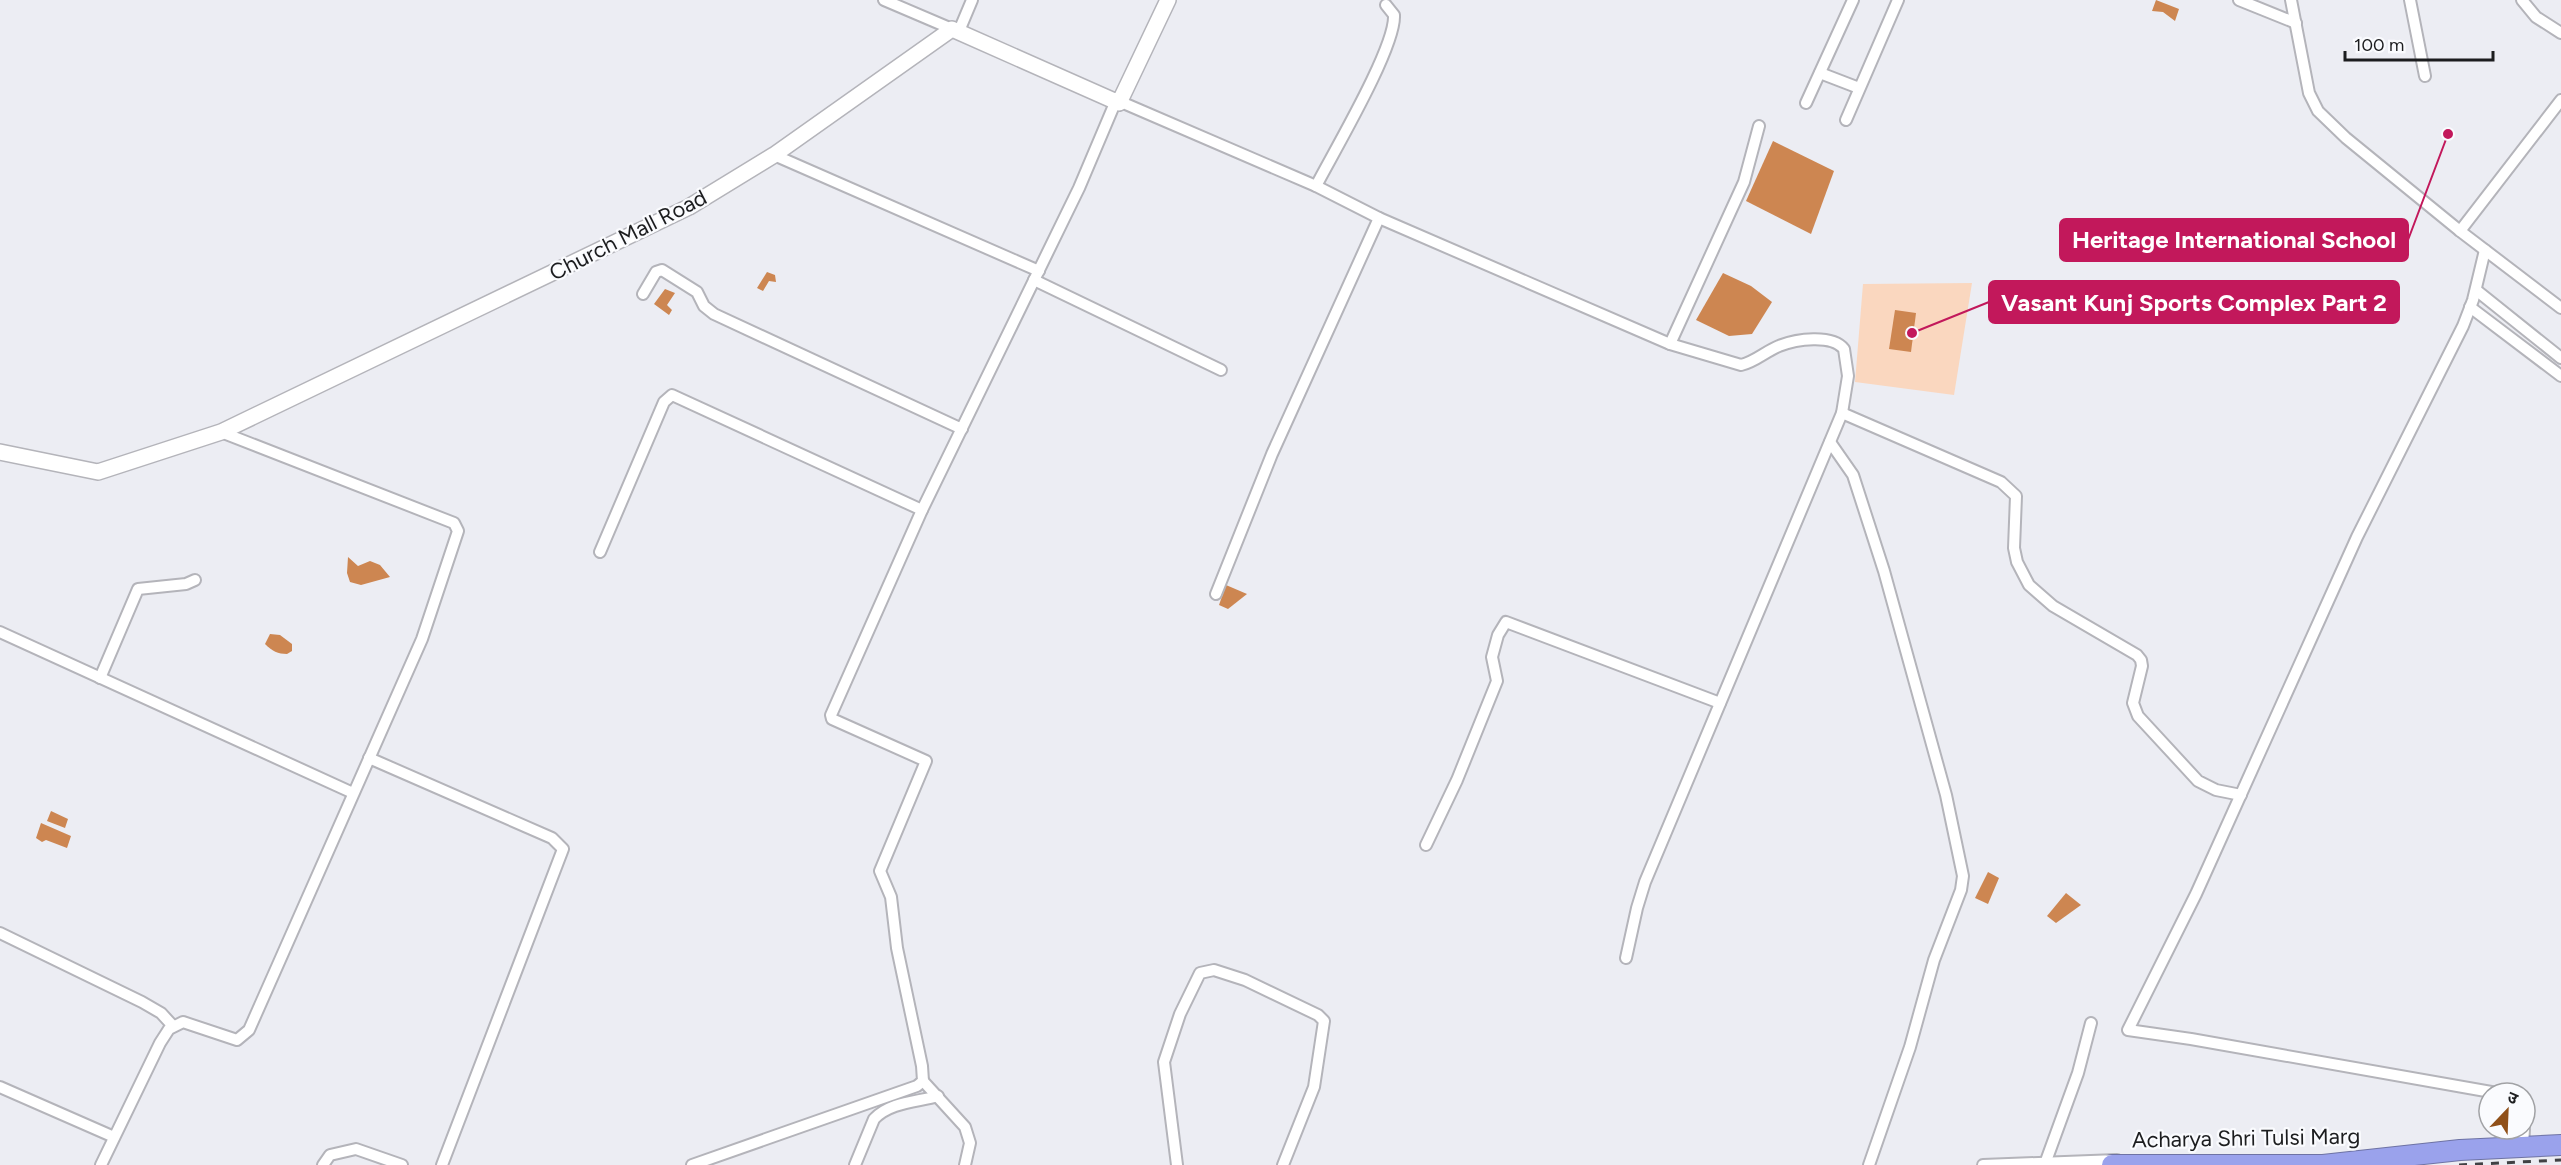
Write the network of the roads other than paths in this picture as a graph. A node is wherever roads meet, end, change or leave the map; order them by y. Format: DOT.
graph roads {
  1 [pos="884,0"];
  2 [pos="972,0"];
  3 [pos="1168,0"];
  4 [pos="1853,0"];
  5 [pos="1898,0"];
  6 [pos="2239,0"];
  7 [pos="2291,0"];
  8 [pos="2410,0"];
  9 [pos="2522,0"];
  10 [pos="1386,5"];
  11 [pos="2296,23"];
  12 [pos="955,30"];
  13 [pos="2561,33"];
  14 [pos="1820,73"];
  15 [pos="2425,76"];
  16 [pos="1859,88"];
  17 [pos="1118,102"];
  18 [pos="2560,102"];
  19 [pos="1806,103"];
  20 [pos="1846,120"];
  21 [pos="1759,126"];
  22 [pos="774,155"];
  23 [pos="1316,186"];
  24 [pos="1379,218"];
  25 [pos="2460,231"];
  26 [pos="2486,250"];
  27 [pos="1036,275"];
  28 [pos="2476,290"];
  29 [pos="643,294"];
  30 [pos="2470,307"];
  31 [pos="2561,308"];
  32 [pos="1670,344"];
  33 [pos="2561,358"];
  34 [pos="1221,370"];
  35 [pos="2561,376"];
  36 [pos="1842,413"];
  37 [pos="962,429"];
  38 [pos="221,432"];
  39 [pos="1830,441"];
  40 [pos="0,452"];
  41 [pos="922,510"];
  42 [pos="600,552"];
  43 [pos="195,580"];
  44 [pos="1216,594"];
  45 [pos="0,632"];
  46 [pos="100,678"];
  47 [pos="1720,703"];
  48 [pos="369,758"];
  49 [pos="353,793"];
  50 [pos="2241,795"];
  51 [pos="1426,846"];
  52 [pos="0,933"];
  53 [pos="1626,958"];
  54 [pos="2091,1023"];
  55 [pos="173,1026"];
  56 [pos="923,1081"];
  57 [pos="0,1087"];
  58 [pos="2477,1089"];
  59 [pos="938,1096"];
  60 [pos="114,1137"];
  61 [pos="2537,1138"];
  62 [pos="2561,1138"];
  63 [pos="2537,1140"];
  64 [pos="2486,1141"];
  65 [pos="2502,1141"];
  66 [pos="2561,1145"];
  67 [pos="2046,1161"];
  68 [pos="101,1165"];
  69 [pos="323,1165"];
  70 [pos="402,1165"];
  71 [pos="442,1165"];
  72 [pos="692,1165"];
  73 [pos="855,1165"];
  74 [pos="965,1165"];
  75 [pos="1177,1165"];
  76 [pos="1283,1165"];
  77 [pos="1869,1165"];
  78 [pos="1983,1165"];
  79 [pos="2112,1165"];
  1 -- 12 [label="street"];
  2 -- 12 [label="street"];
  3 -- 17 [label="street"];
  4 -- 14 [label="street"];
  5 -- 16 [label="street"];
  6 -- 11 [label="street"];
  7 -- 11 [label="street"];
  8 -- 15 [label="street"];
  9 -- 13 [label="street"];
  10 -- 23 [label="street"];
  11 -- 25 [label="street"];
  12 -- 17 [label="street"];
  12 -- 22 [label="street, Church Mall Road"];
  14 -- 16 [label="street"];
  14 -- 19 [label="street"];
  16 -- 20 [label="street"];
  17 -- 23 [label="street"];
  17 -- 27 [label="street"];
  18 -- 25 [label="street"];
  21 -- 32 [label="street"];
  22 -- 27 [label="street"];
  22 -- 38 [label="street, Church Mall Road"];
  23 -- 24 [label="street"];
  24 -- 32 [label="street"];
  24 -- 44 [label="street"];
  25 -- 26 [label="street"];
  26 -- 28 [label="street"];
  26 -- 31 [label="street"];
  27 -- 34 [label="street"];
  27 -- 37 [label="street"];
  28 -- 30 [label="street"];
  28 -- 33 [label="street"];
  29 -- 37 [label="street"];
  30 -- 35 [label="street"];
  30 -- 50 [label="street"];
  32 -- 36 [label="street"];
  36 -- 39 [label="street"];
  36 -- 50 [label="street"];
  37 -- 41 [label="street"];
  38 -- 40 [label="street, Church Mall Road"];
  38 -- 48 [label="street"];
  39 -- 47 [label="street"];
  39 -- 77 [label="street"];
  41 -- 42 [label="street"];
  41 -- 56 [label="street"];
  43 -- 46 [label="street"];
  45 -- 46 [label="street"];
  46 -- 49 [label="street"];
  47 -- 51 [label="street"];
  47 -- 53 [label="street"];
  48 -- 49 [label="street"];
  48 -- 71 [label="street"];
  49 -- 55 [label="street"];
  50 -- 58 [label="street"];
  52 -- 55 [label="street"];
  54 -- 67 [label="street"];
  55 -- 60 [label="street"];
  56 -- 59 [label="street"];
  56 -- 72 [label="street"];
  57 -- 60 [label="street"];
  59 -- 73 [label="street"];
  59 -- 74 [label="street"];
  60 -- 68 [label="street"];
  61 -- 62 [label="street"];
  63 -- 66 [label="highway, Acharya Shri Tulsi Marg"];
  64 -- 67 [label="street"];
  65 -- 79 [label="highway, Acharya Shri Tulsi Marg"];
  67 -- 78 [label="street"];
  69 -- 70 [label="street"];
  75 -- 76 [label="street"];
}
